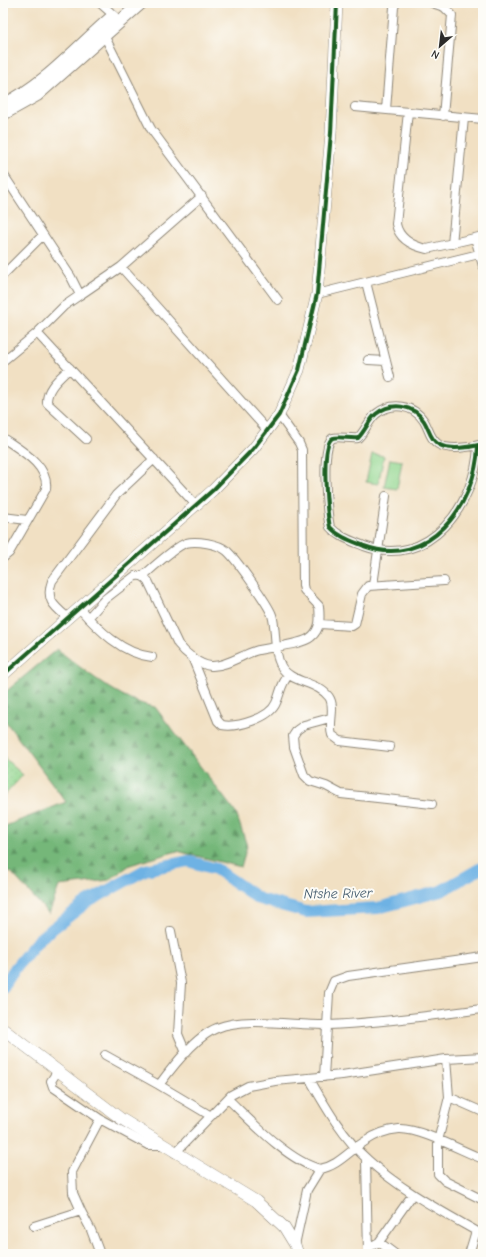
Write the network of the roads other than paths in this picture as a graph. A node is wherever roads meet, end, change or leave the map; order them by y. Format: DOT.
graph roads {
  1 [pos="100,3"];
  2 [pos="129,3"];
  3 [pos="141,3"];
  4 [pos="396,3"];
  5 [pos="432,3"];
  6 [pos="338,4"];
  7 [pos="117,18"];
  8 [pos="104,35"];
  9 [pos="3,105"];
  10 [pos="355,107"];
  11 [pos="386,110"];
  12 [pos="408,112"];
  13 [pos="3,114"];
  14 [pos="443,116"];
  15 [pos="464,118"];
  16 [pos="483,119"];
  17 [pos="3,174"];
  18 [pos="202,196"];
  19 [pos="43,235"];
  20 [pos="479,237"];
  21 [pos="452,244"];
  22 [pos="481,253"];
  23 [pos="483,266"];
  24 [pos="121,267"];
  25 [pos="3,275"];
  26 [pos="366,282"];
  27 [pos="317,294"];
  28 [pos="80,295"];
  29 [pos="278,300"];
  30 [pos="37,333"];
  31 [pos="368,360"];
  32 [pos="3,361"];
  33 [pos="386,361"];
  34 [pos="70,368"];
  35 [pos="390,377"];
  36 [pos="279,415"];
  37 [pos="268,431"];
  38 [pos="3,438"];
  39 [pos="86,439"];
  40 [pos="480,445"];
  41 [pos="154,459"];
  42 [pos="386,496"];
  43 [pos="196,505"];
  44 [pos="3,517"];
  45 [pos="27,520"];
  46 [pos="377,551"];
  47 [pos="3,558"];
  48 [pos="142,576"];
  49 [pos="444,581"];
  50 [pos="373,585"];
  51 [pos="79,608"];
  52 [pos="68,618"];
  53 [pos="88,618"];
  54 [pos="320,624"];
  55 [pos="277,646"];
  56 [pos="152,656"];
  57 [pos="192,657"];
  58 [pos="3,675"];
  59 [pos="289,675"];
  60 [pos="330,718"];
  61 [pos="390,747"];
  62 [pos="432,804"];
  63 [pos="171,931"];
  64 [pos="483,957"];
  65 [pos="483,1009"];
  66 [pos="328,1025"];
  67 [pos="3,1029"];
  68 [pos="186,1053"];
  69 [pos="105,1055"];
  70 [pos="482,1058"];
  71 [pos="446,1059"];
  72 [pos="57,1072"];
  73 [pos="324,1077"];
  74 [pos="309,1078"];
  75 [pos="159,1084"];
  76 [pos="449,1097"];
  77 [pos="228,1098"];
  78 [pos="483,1112"];
  79 [pos="211,1116"];
  80 [pos="100,1119"];
  81 [pos="438,1141"];
  82 [pos="161,1145"];
  83 [pos="356,1147"];
  84 [pos="175,1153"];
  85 [pos="366,1159"];
  86 [pos="483,1159"];
  87 [pos="320,1169"];
  88 [pos="413,1194"];
  89 [pos="483,1200"];
  90 [pos="81,1211"];
  91 [pos="34,1226"];
  92 [pos="480,1233"];
  93 [pos="379,1242"];
  94 [pos="297,1250"];
  95 [pos="368,1251"];
  96 [pos="100,1254"];
  97 [pos="395,1254"];
  98 [pos="468,1254"];
  1 -- 7 [label="street"];
  2 -- 7 [label="main road"];
  3 -- 7 [label="main road"];
  4 -- 11 [label="street"];
  5 -- 14 [label="street"];
  6 -- 27 [label="street"];
  7 -- 8 [label="main road"];
  7 -- 9 [label="main road"];
  8 -- 13 [label="main road"];
  8 -- 18 [label="street"];
  10 -- 11 [label="street"];
  11 -- 12 [label="street"];
  12 -- 14 [label="street"];
  12 -- 21 [label="street"];
  14 -- 15 [label="street"];
  15 -- 16 [label="street"];
  15 -- 21 [label="street"];
  17 -- 19 [label="street"];
  18 -- 24 [label="street"];
  18 -- 29 [label="street"];
  19 -- 25 [label="street"];
  19 -- 28 [label="street"];
  20 -- 21 [label="street"];
  20 -- 22 [label="street"];
  22 -- 23 [label="street"];
  22 -- 26 [label="street"];
  24 -- 28 [label="street"];
  24 -- 37 [label="street"];
  26 -- 27 [label="street"];
  26 -- 33 [label="street"];
  27 -- 36 [label="street"];
  28 -- 30 [label="street"];
  30 -- 32 [label="street"];
  30 -- 34 [label="street"];
  31 -- 33 [label="street"];
  33 -- 35 [label="street"];
  34 -- 39 [label="street"];
  34 -- 41 [label="street"];
  36 -- 37 [label="street"];
  36 -- 54 [label="street"];
  37 -- 43 [label="street"];
  38 -- 45 [label="street"];
  40 -- 46 [label="street"];
  40 -- 46 [label="street"];
  41 -- 43 [label="street"];
  41 -- 52 [label="street"];
  42 -- 46 [label="street"];
  43 -- 51 [label="street"];
  44 -- 45 [label="street"];
  45 -- 47 [label="street"];
  46 -- 50 [label="street"];
  48 -- 53 [label="street"];
  48 -- 55 [label="street"];
  48 -- 57 [label="street"];
  49 -- 50 [label="street"];
  50 -- 54 [label="street"];
  51 -- 52 [label="street"];
  51 -- 53 [label="street"];
  52 -- 58 [label="street"];
  53 -- 56 [label="street"];
  54 -- 55 [label="street"];
  55 -- 57 [label="street"];
  55 -- 59 [label="street"];
  57 -- 59 [label="street"];
  59 -- 60 [label="street"];
  60 -- 61 [label="street"];
  60 -- 62 [label="street"];
  63 -- 68 [label="street"];
  64 -- 66 [label="street"];
  65 -- 66 [label="street"];
  66 -- 68 [label="street"];
  66 -- 73 [label="street"];
  67 -- 72 [label="street"];
  68 -- 75 [label="street"];
  69 -- 75 [label="street"];
  70 -- 71 [label="street"];
  71 -- 73 [label="street"];
  71 -- 76 [label="street"];
  72 -- 80 [label="street"];
  72 -- 82 [label="street"];
  73 -- 74 [label="street"];
  74 -- 77 [label="street"];
  74 -- 83 [label="street"];
  75 -- 79 [label="street"];
  76 -- 78 [label="street"];
  76 -- 81 [label="street"];
  77 -- 79 [label="street"];
  77 -- 87 [label="street"];
  79 -- 84 [label="street"];
  80 -- 82 [label="street"];
  80 -- 90 [label="street"];
  81 -- 83 [label="street"];
  81 -- 86 [label="street"];
  81 -- 89 [label="street"];
  82 -- 84 [label="street"];
  83 -- 85 [label="street"];
  83 -- 87 [label="street"];
  84 -- 94 [label="street"];
  85 -- 88 [label="street"];
  85 -- 95 [label="street"];
  87 -- 94 [label="street"];
  88 -- 92 [label="street"];
  88 -- 93 [label="street"];
  90 -- 91 [label="street"];
  90 -- 96 [label="street"];
  92 -- 98 [label="street"];
  93 -- 95 [label="street"];
  93 -- 97 [label="street"];
}
